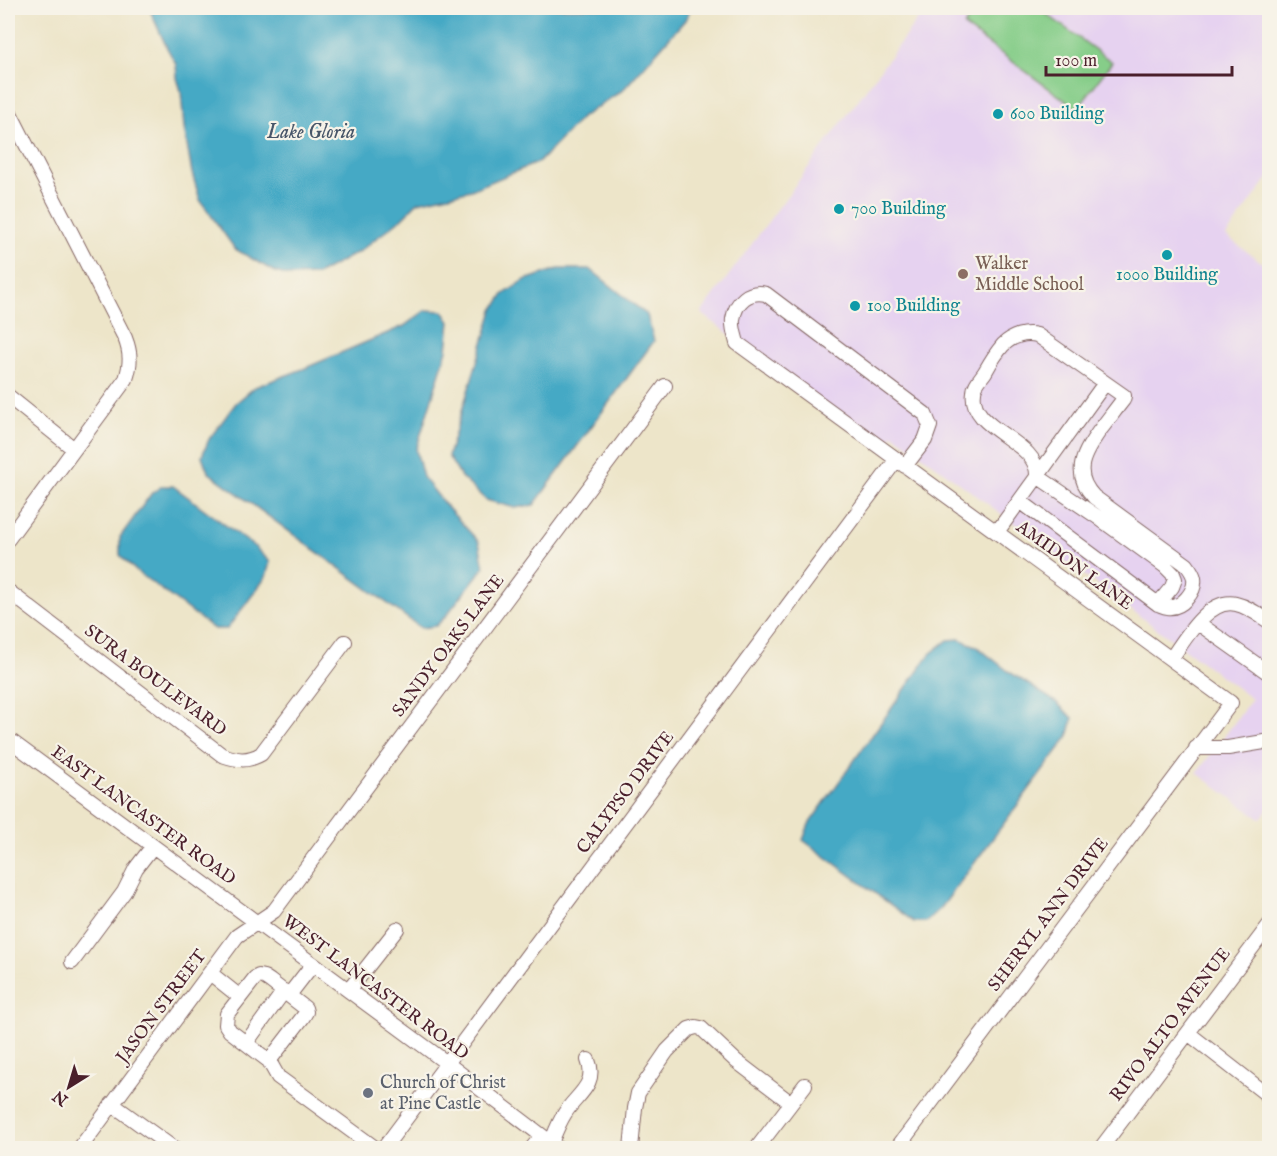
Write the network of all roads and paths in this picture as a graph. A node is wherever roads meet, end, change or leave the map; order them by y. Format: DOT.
graph roads {
  1 [pos="8,109"];
  2 [pos="737,343"];
  3 [pos="1105,383"];
  4 [pos="665,386"];
  5 [pos="8,396"];
  6 [pos="74,449"];
  7 [pos="901,463"];
  8 [pos="1037,476"];
  9 [pos="1020,501"];
  10 [pos="997,532"];
  11 [pos="8,539"];
  12 [pos="8,591"];
  13 [pos="1158,604"];
  14 [pos="1269,622"];
  15 [pos="1198,623"];
  16 [pos="345,642"];
  17 [pos="1171,660"];
  18 [pos="1269,674"];
  19 [pos="1230,702"];
  20 [pos="8,739"];
  21 [pos="1269,741"];
  22 [pos="1196,748"];
  23 [pos="153,846"];
  24 [pos="257,922"];
  25 [pos="1269,924"];
  26 [pos="397,929"];
  27 [pos="72,962"];
  28 [pos="314,964"];
  29 [pos="210,974"];
  30 [pos="349,990"];
  31 [pos="287,993"];
  32 [pos="240,997"];
  33 [pos="1188,1033"];
  34 [pos="246,1043"];
  35 [pos="588,1060"];
  36 [pos="269,1061"];
  37 [pos="447,1063"];
  38 [pos="805,1085"];
  39 [pos="1269,1097"];
  40 [pos="791,1103"];
  41 [pos="112,1104"];
  42 [pos="550,1143"];
  43 [pos="80,1149"];
  44 [pos="173,1149"];
  45 [pos="375,1149"];
  46 [pos="384,1149"];
  47 [pos="532,1149"];
  48 [pos="631,1149"];
  49 [pos="758,1149"];
  50 [pos="897,1149"];
  51 [pos="1101,1149"];
  1 -- 6 [label="street"];
  2 -- 7 [label="street, AMIDON LANE"];
  2 -- 7 [label="street, CALYPSO DRIVE"];
  3 -- 8 [label="street"];
  3 -- 8 [label="street"];
  3 -- 13 [label="street"];
  4 -- 24 [label="street, SANDY OAKS LANE"];
  5 -- 6 [label="street"];
  6 -- 11 [label="street"];
  7 -- 10 [label="street, AMIDON LANE"];
  7 -- 37 [label="street, CALYPSO DRIVE"];
  8 -- 9 [label="street"];
  8 -- 13 [label="street"];
  9 -- 10 [label="street"];
  9 -- 13 [label="street"];
  10 -- 17 [label="street, AMIDON LANE"];
  12 -- 16 [label="street, SURA BOULEVARD"];
  14 -- 15 [label="street"];
  15 -- 17 [label="street"];
  15 -- 18 [label="street"];
  17 -- 19 [label="street, AMIDON LANE"];
  19 -- 22 [label="street, SHERYL ANN DRIVE"];
  20 -- 23 [label="street, EAST LANCASTER ROAD"];
  21 -- 22 [label="street"];
  22 -- 50 [label="street, SHERYL ANN DRIVE"];
  23 -- 24 [label="street, EAST LANCASTER ROAD"];
  23 -- 27 [label="street"];
  24 -- 28 [label="street, WEST LANCASTER ROAD"];
  24 -- 29 [label="street, JASON STREET"];
  25 -- 33 [label="street, RIVO ALTO AVENUE"];
  26 -- 30 [label="street"];
  28 -- 30 [label="street, WEST LANCASTER ROAD"];
  28 -- 31 [label="street"];
  29 -- 32 [label="street"];
  29 -- 41 [label="street, JASON STREET"];
  30 -- 37 [label="street, WEST LANCASTER ROAD"];
  31 -- 32 [label="street"];
  31 -- 34 [label="street"];
  31 -- 36 [label="street"];
  32 -- 34 [label="street"];
  33 -- 39 [label="street"];
  33 -- 51 [label="street, RIVO ALTO AVENUE"];
  34 -- 36 [label="street"];
  35 -- 42 [label="street"];
  36 -- 45 [label="street"];
  37 -- 42 [label="street, WEST LANCASTER ROAD"];
  37 -- 46 [label="street, CALYPSO DRIVE"];
  38 -- 40 [label="street"];
  40 -- 48 [label="street"];
  40 -- 49 [label="street"];
  41 -- 43 [label="street, JASON STREET"];
  41 -- 44 [label="street"];
  42 -- 47 [label="street"];
}
